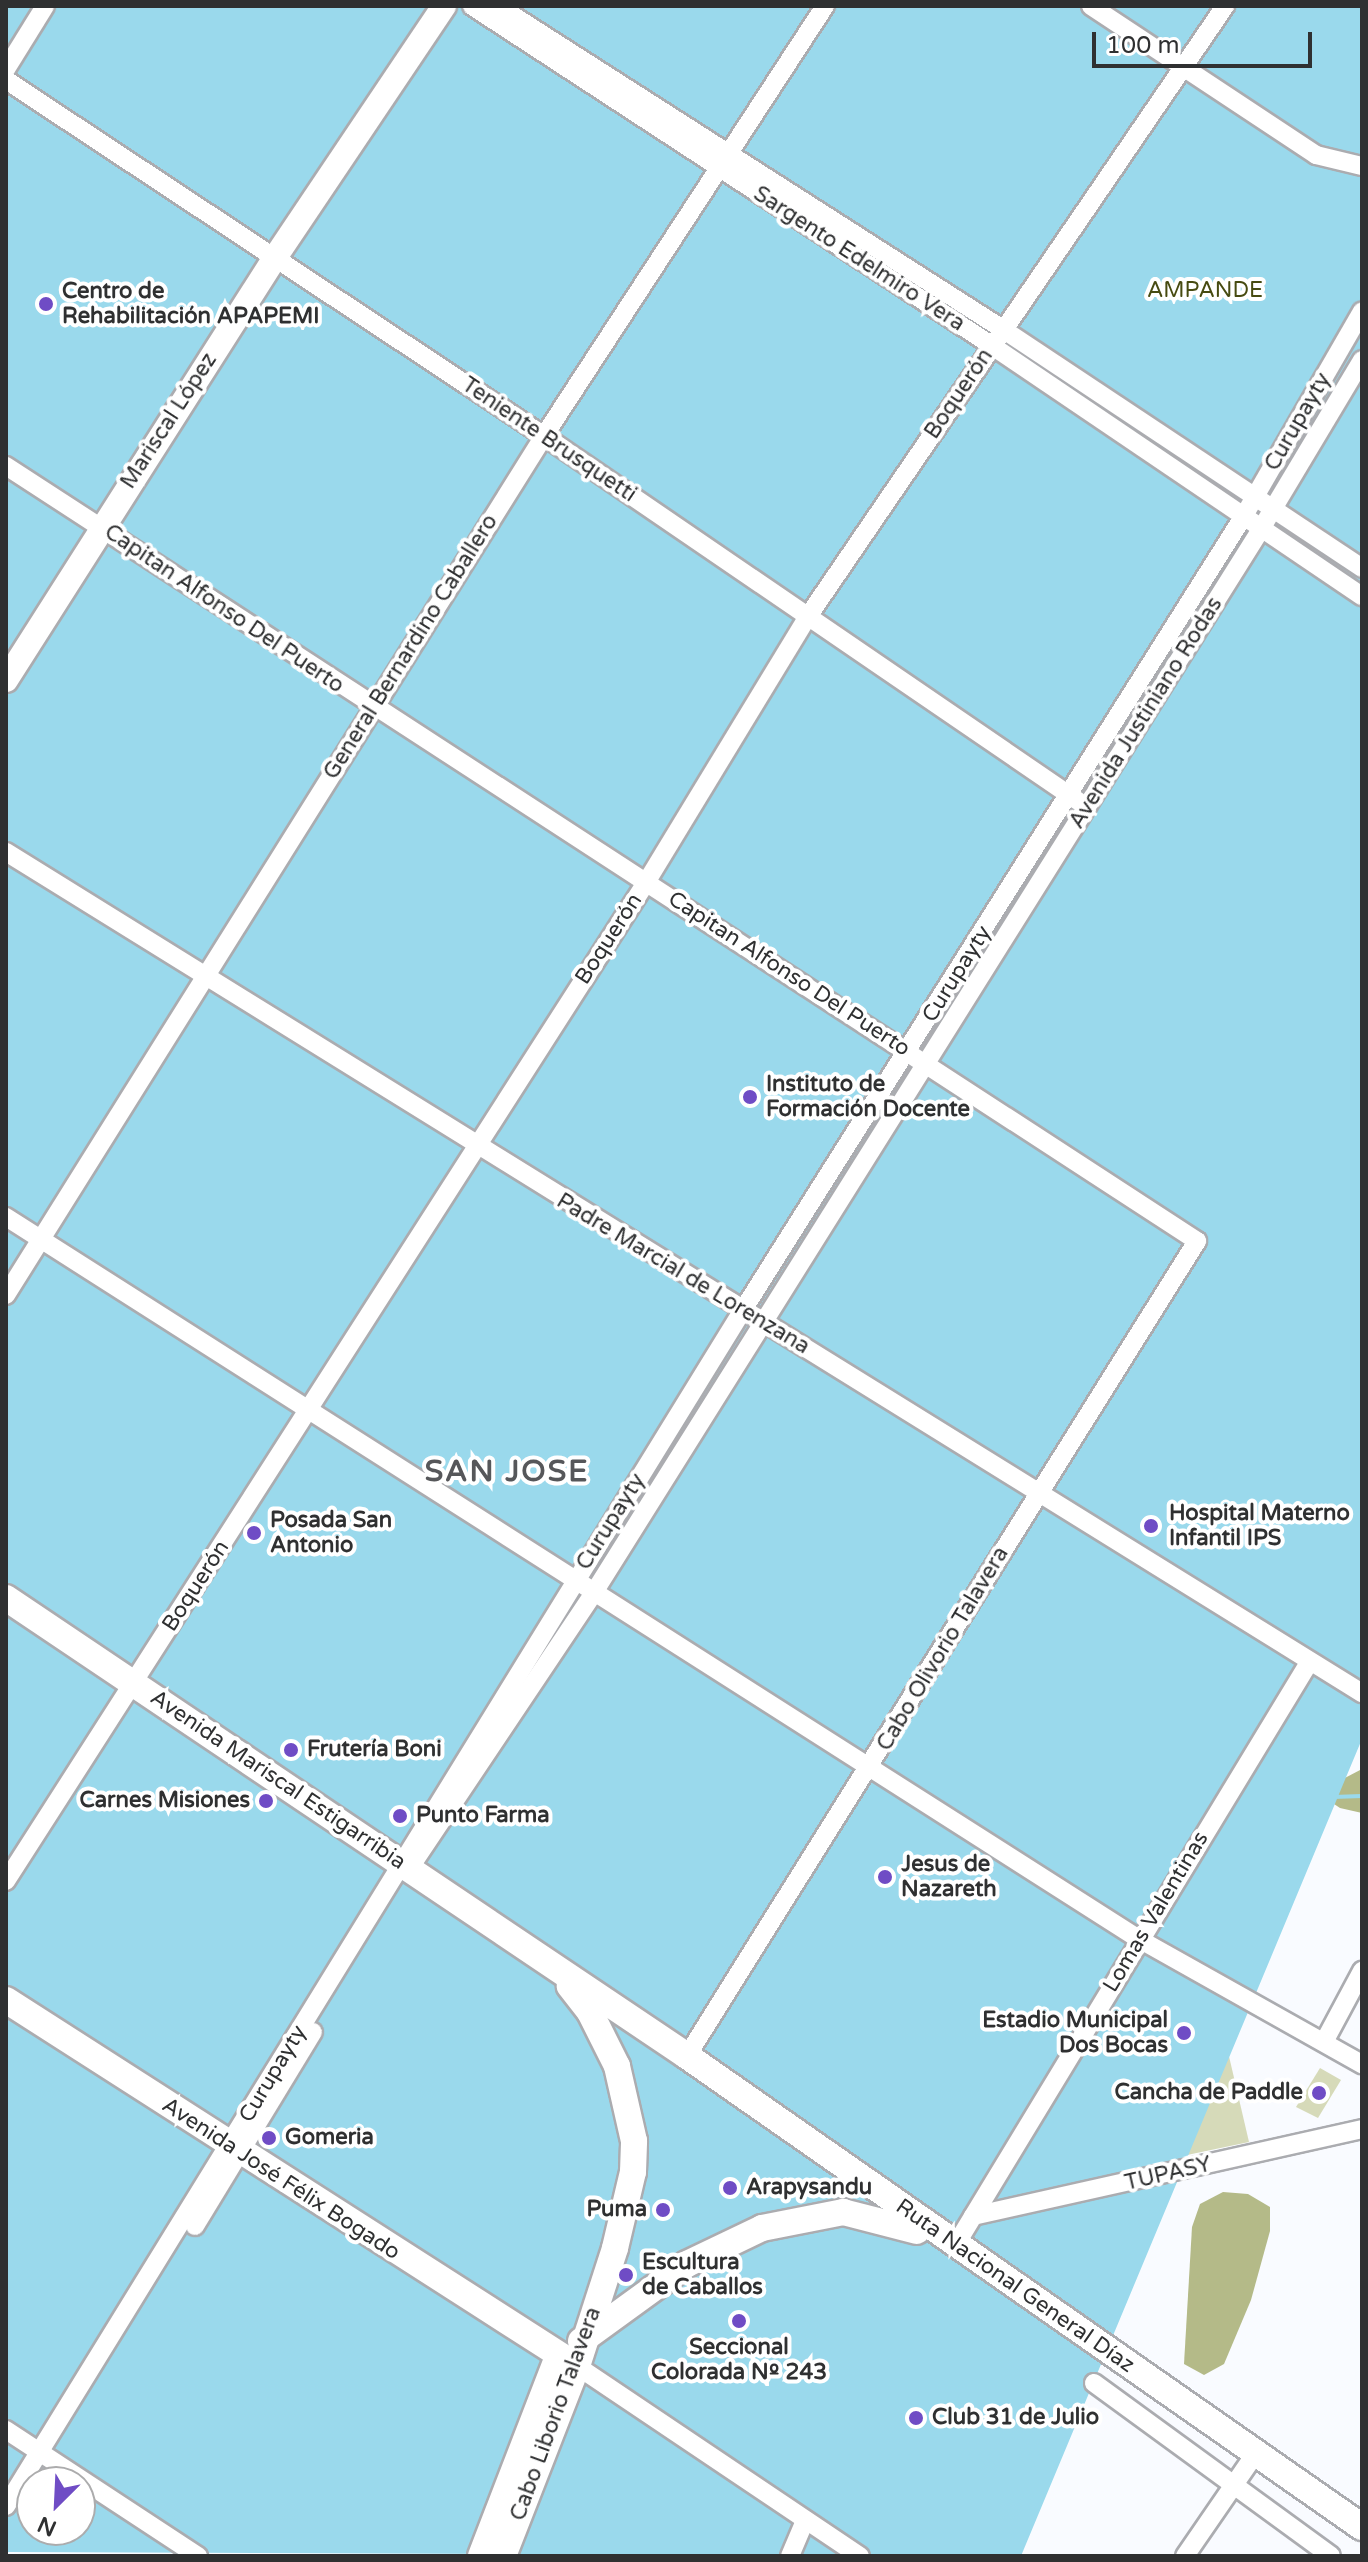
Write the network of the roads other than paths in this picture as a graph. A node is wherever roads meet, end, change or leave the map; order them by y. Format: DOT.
graph roads {
  1 [pos="45,6"];
  2 [pos="444,6"];
  3 [pos="472,6"];
  4 [pos="498,6"];
  5 [pos="825,6"];
  6 [pos="1091,6"];
  7 [pos="1225,6"];
  8 [pos="6,69"];
  9 [pos="1182,71"];
  10 [pos="6,80"];
  11 [pos="722,161"];
  12 [pos="1362,166"];
  13 [pos="276,256"];
  14 [pos="1362,311"];
  15 [pos="1004,330"];
  16 [pos="991,345"];
  17 [pos="1362,360"];
  18 [pos="544,436"];
  19 [pos="6,466"];
  20 [pos="1250,507"];
  21 [pos="1271,509"];
  22 [pos="101,528"];
  23 [pos="1261,529"];
  24 [pos="1362,568"];
  25 [pos="1362,596"];
  26 [pos="809,615"];
  27 [pos="6,680"];
  28 [pos="373,708"];
  29 [pos="1069,794"];
  30 [pos="1087,808"];
  31 [pos="6,852"];
  32 [pos="647,881"];
  33 [pos="202,975"];
  34 [pos="909,1053"];
  35 [pos="927,1065"];
  36 [pos="475,1147"];
  37 [pos="6,1217"];
  38 [pos="42,1240"];
  39 [pos="1197,1241"];
  40 [pos="6,1295"];
  41 [pos="743,1310"];
  42 [pos="762,1322"];
  43 [pos="311,1409"];
  44 [pos="1039,1491"];
  45 [pos="574,1582"];
  46 [pos="593,1594"];
  47 [pos="6,1598"];
  48 [pos="1310,1661"];
  49 [pos="134,1682"];
  50 [pos="1362,1693"];
  51 [pos="871,1767"];
  52 [pos="404,1866"];
  53 [pos="6,1881"];
  54 [pos="1139,1939"];
  55 [pos="548,1964"];
  56 [pos="1362,1971"];
  57 [pos="6,2000"];
  58 [pos="1324,2042"];
  59 [pos="687,2056"];
  60 [pos="1362,2064"];
  61 [pos="1362,2129"];
  62 [pos="235,2150"];
  63 [pos="973,2216"];
  64 [pos="955,2246"];
  65 [pos="584,2339"];
  66 [pos="568,2361"];
  67 [pos="1094,2383"];
  68 [pos="6,2430"];
  69 [pos="1255,2454"];
  70 [pos="39,2456"];
  71 [pos="1231,2486"];
  72 [pos="6,2506"];
  73 [pos="805,2521"];
  74 [pos="1362,2527"];
  75 [pos="198,2556"];
  76 [pos="481,2556"];
  77 [pos="503,2556"];
  78 [pos="790,2556"];
  79 [pos="860,2556"];
  80 [pos="1185,2556"];
  81 [pos="1331,2556"];
  1 -- 8 [label="street"];
  2 -- 13 [label="main road, Mariscal López"];
  3 -- 11 [label="street, Sargento Edelmiro Vera"];
  4 -- 11 [label="street, Sargento Edelmiro Vera"];
  5 -- 11 [label="street, General Bernardino Caballero"];
  6 -- 9 [label="street"];
  7 -- 9 [label="street, Boquerón"];
  9 -- 12 [label="street"];
  9 -- 15 [label="street, Boquerón"];
  10 -- 13 [label="street, Teniente Brusquetti"];
  11 -- 15 [label="street, Sargento Edelmiro Vera"];
  11 -- 16 [label="street, Sargento Edelmiro Vera"];
  11 -- 18 [label="street, General Bernardino Caballero"];
  13 -- 18 [label="street, Teniente Brusquetti"];
  13 -- 22 [label="main road, Mariscal López"];
  14 -- 20 [label="street, Curupayty"];
  15 -- 16 [label="street, Boquerón"];
  15 -- 20 [label="street, Sargento Edelmiro Vera"];
  16 -- 20 [label="street, Sargento Edelmiro Vera"];
  16 -- 26 [label="street, Boquerón"];
  17 -- 21 [label="street, Avenida Justiniano Rodas"];
  18 -- 26 [label="street, Teniente Brusquetti"];
  18 -- 28 [label="street, General Bernardino Caballero"];
  19 -- 22 [label="street, Capitan Alfonso Del Puerto"];
  20 -- 21 [label="street, Sargento Edelmiro Vera"];
  20 -- 23 [label="street, Sargento Edelmiro Vera"];
  20 -- 29 [label="street, Curupayty"];
  21 -- 23 [label="street, Avenida Justiniano Rodas"];
  21 -- 24 [label="street, Sargento Edelmiro Vera"];
  22 -- 27 [label="main road, Mariscal López"];
  22 -- 28 [label="street, Capitan Alfonso Del Puerto"];
  23 -- 25 [label="street, Sargento Edelmiro Vera"];
  23 -- 30 [label="street, Avenida Justiniano Rodas"];
  26 -- 29 [label="street, Teniente Brusquetti"];
  26 -- 32 [label="street, Boquerón"];
  28 -- 32 [label="street, Capitan Alfonso Del Puerto"];
  28 -- 33 [label="street, General Bernardino Caballero"];
  29 -- 30 [label="street, Teniente Brusquetti"];
  29 -- 34 [label="street, Curupayty"];
  30 -- 35 [label="street, Avenida Justiniano Rodas"];
  31 -- 33 [label="street, Padre Marcial de Lorenzana"];
  32 -- 34 [label="street, Capitan Alfonso Del Puerto"];
  32 -- 36 [label="street, Boquerón"];
  33 -- 36 [label="street, Padre Marcial de Lorenzana"];
  33 -- 38 [label="street, General Bernardino Caballero"];
  34 -- 35 [label="street, Capitan Alfonso Del Puerto"];
  34 -- 41 [label="street, Curupayty"];
  35 -- 39 [label="street, Capitan Alfonso Del Puerto"];
  35 -- 42 [label="street, Curupayty"];
  36 -- 41 [label="street, Padre Marcial de Lorenzana"];
  36 -- 43 [label="street, Boquerón"];
  37 -- 38 [label="street"];
  38 -- 40 [label="street, General Bernardino Caballero"];
  38 -- 43 [label="street"];
  39 -- 44 [label="street, Cabo Olivorio Talavera"];
  41 -- 42 [label="street, Padre Marcial de Lorenzana"];
  41 -- 45 [label="street, Curupayty"];
  42 -- 44 [label="street, Padre Marcial de Lorenzana"];
  42 -- 46 [label="street, Curupayty"];
  43 -- 45 [label="street"];
  43 -- 49 [label="street, Boquerón"];
  44 -- 48 [label="street, Padre Marcial de Lorenzana"];
  44 -- 51 [label="street, Cabo Olivorio Talavera"];
  45 -- 46 [label="street"];
  45 -- 52 [label="street, Curupayty"];
  46 -- 51 [label="street"];
  46 -- 52 [label="street, Curupayty"];
  47 -- 49 [label="highway, Avenida Mariscal Estigarribia"];
  48 -- 50 [label="street, Padre Marcial de Lorenzana"];
  48 -- 54 [label="street, Lomas Valentinas"];
  49 -- 52 [label="highway, Avenida Mariscal Estigarribia"];
  49 -- 53 [label="street, Boquerón"];
  51 -- 54 [label="street"];
  51 -- 59 [label="street, Cabo Olivorio Talavera"];
  52 -- 55 [label="highway, Avenida Mariscal Estigarribia"];
  52 -- 62 [label="street, Curupayty"];
  54 -- 58 [label="street"];
  54 -- 63 [label="street, Lomas Valentinas"];
  55 -- 59 [label="highway, Ruta Nacional General Díaz"];
  55 -- 65 [label="highway, Cabo Liborio Talavera"];
  56 -- 58 [label="street"];
  57 -- 62 [label="highway, Avenida José Félix Bogado"];
  58 -- 60 [label="street"];
  59 -- 64 [label="highway, Ruta Nacional General Díaz"];
  61 -- 63 [label="street, TUPASY"];
  62 -- 66 [label="highway, Avenida José Félix Bogado"];
  62 -- 70 [label="street, Curupayty"];
  63 -- 64 [label="street, Lomas Valentinas"];
  64 -- 65 [label="highway"];
  64 -- 69 [label="highway, Ruta Nacional General Díaz"];
  65 -- 66 [label="highway"];
  66 -- 73 [label="street, Avenida José Félix Bogado"];
  66 -- 76 [label="highway, Cabo Liborio Talavera"];
  66 -- 77 [label="highway, Cabo Liborio Talavera"];
  67 -- 71 [label="street"];
  68 -- 70 [label="street"];
  69 -- 71 [label="street"];
  69 -- 74 [label="highway, Ruta Nacional General Díaz"];
  70 -- 72 [label="street, Curupayty"];
  70 -- 75 [label="street"];
  71 -- 80 [label="street"];
  71 -- 81 [label="street"];
  73 -- 78 [label="street"];
  73 -- 79 [label="street, Avenida José Félix Bogado"];
}
